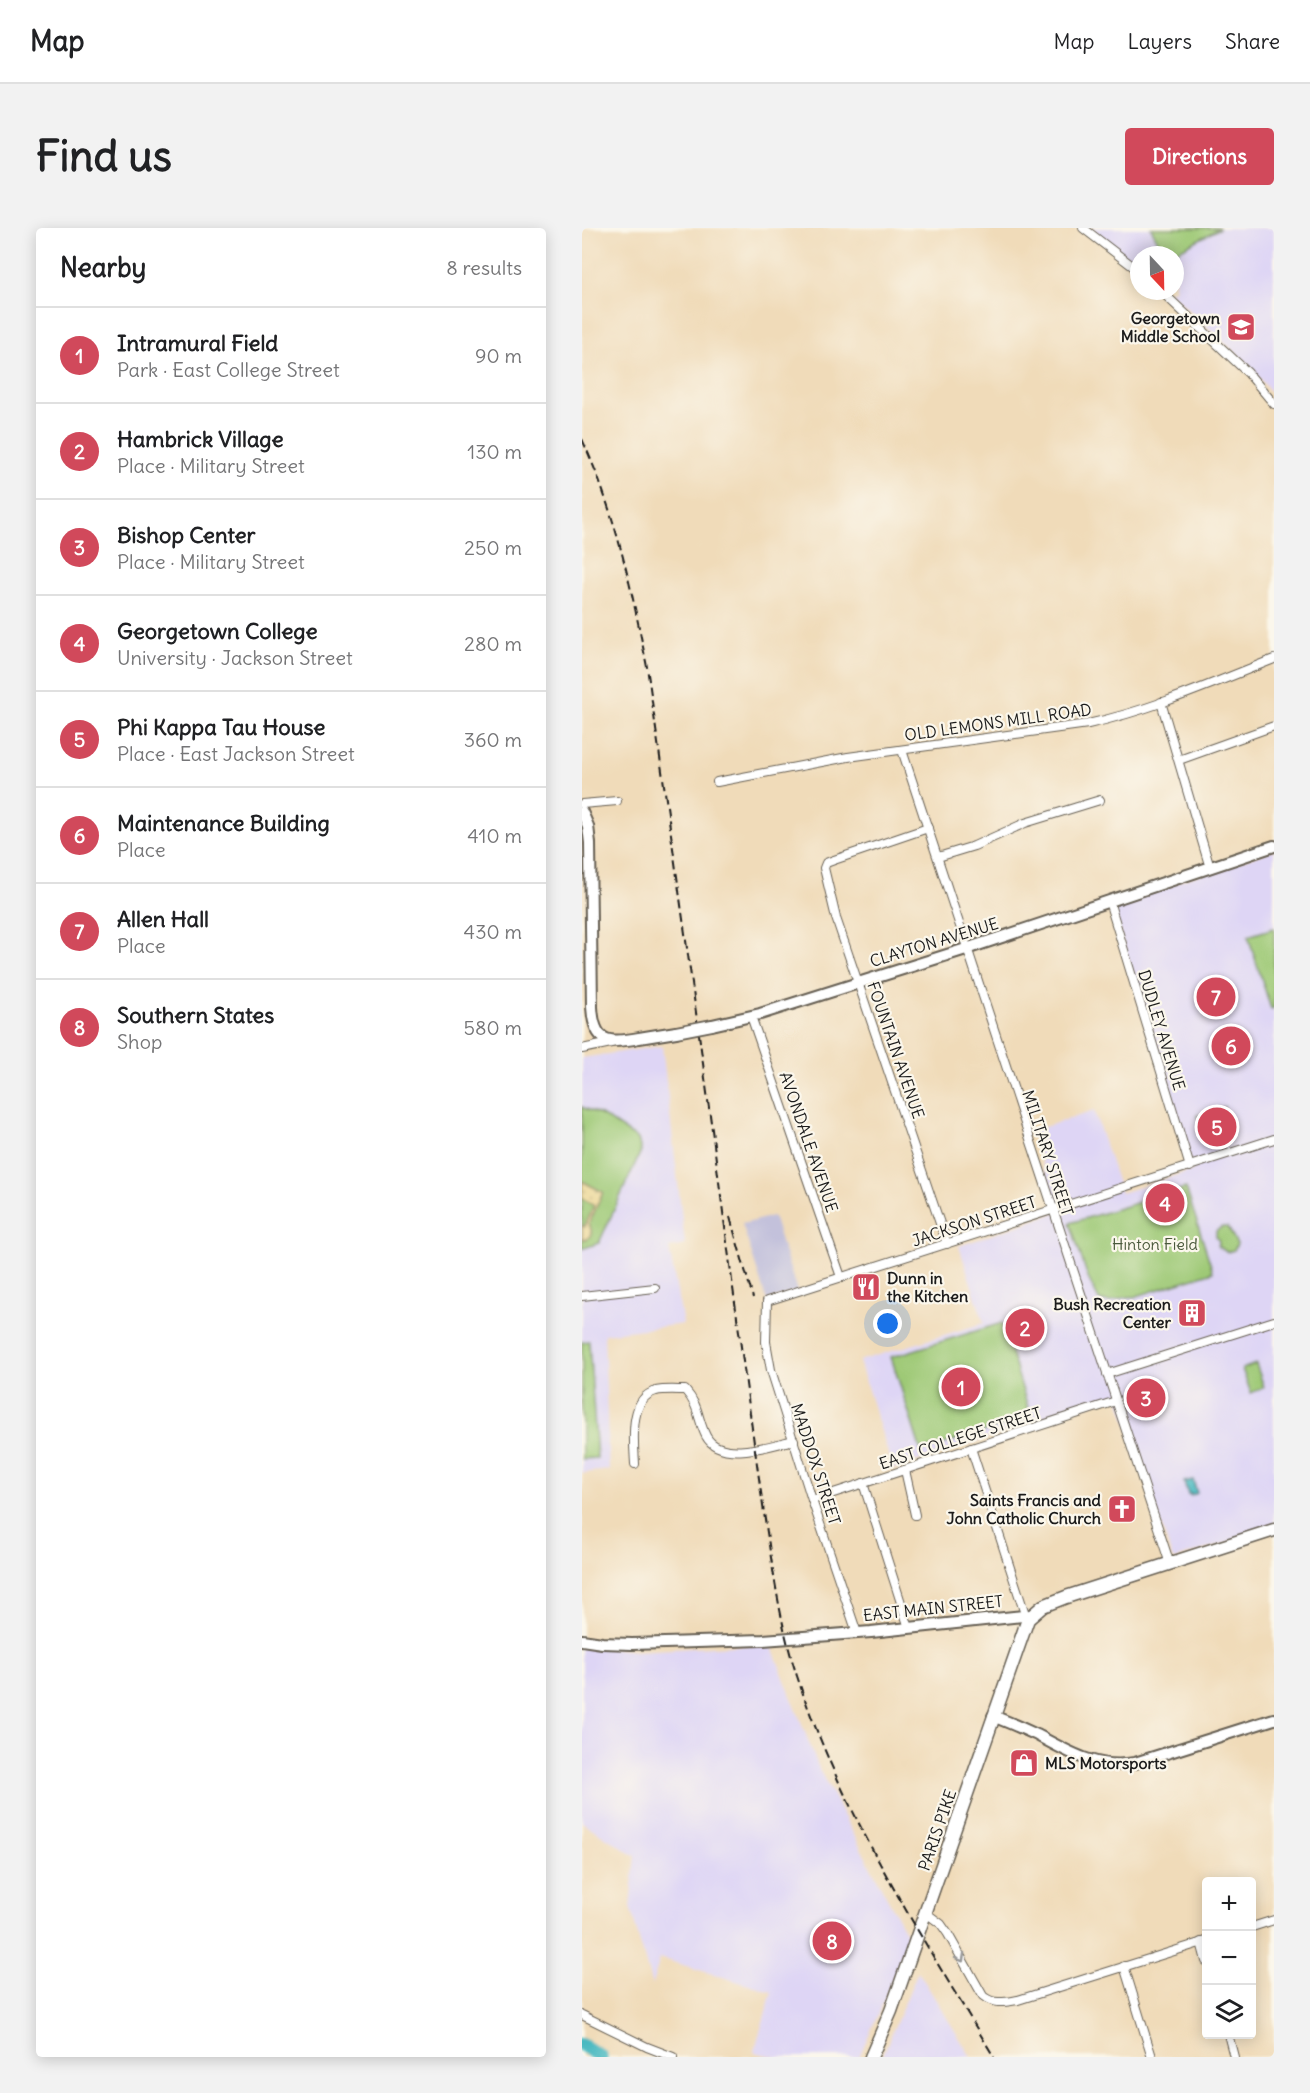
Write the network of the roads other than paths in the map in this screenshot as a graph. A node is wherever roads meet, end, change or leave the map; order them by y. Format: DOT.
graph roads {
  1 [pos="1083,228"];
  2 [pos="1130,264"];
  3 [pos="1171,300"];
  4 [pos="1274,404"];
  5 [pos="1274,659"];
  6 [pos="1161,702"];
  7 [pos="1274,726"];
  8 [pos="902,750"];
  9 [pos="1179,760"];
  10 [pos="717,782"];
  11 [pos="1100,800"];
  12 [pos="617,801"];
  13 [pos="582,804"];
  14 [pos="582,812"];
  15 [pos="928,828"];
  16 [pos="1274,846"];
  17 [pos="938,857"];
  18 [pos="1209,867"];
  19 [pos="1108,901"];
  20 [pos="966,949"];
  21 [pos="859,981"];
  22 [pos="751,1016"];
  23 [pos="617,1041"];
  24 [pos="582,1049"];
  25 [pos="1274,1139"];
  26 [pos="1190,1167"];
  27 [pos="1053,1210"];
  28 [pos="947,1244"];
  29 [pos="841,1277"];
  30 [pos="655,1288"];
  31 [pos="582,1296"];
  32 [pos="767,1301"];
  33 [pos="1274,1321"];
  34 [pos="1107,1374"];
  35 [pos="1116,1401"];
  36 [pos="794,1440"];
  37 [pos="970,1448"];
  38 [pos="635,1464"];
  39 [pos="905,1470"];
  40 [pos="863,1484"];
  41 [pos="812,1500"];
  42 [pos="915,1515"];
  43 [pos="1274,1530"];
  44 [pos="1170,1564"];
  45 [pos="1028,1615"];
  46 [pos="909,1628"];
  47 [pos="857,1633"];
  48 [pos="582,1640"];
  49 [pos="993,1716"];
  50 [pos="1274,1719"];
  51 [pos="926,1913"];
  52 [pos="1274,1920"];
  53 [pos="1256,1925"];
  54 [pos="1202,1943"];
  55 [pos="1124,1966"];
  56 [pos="582,2015"];
  57 [pos="1229,2039"];
  58 [pos="674,2057"];
  59 [pos="872,2057"];
  60 [pos="1152,2057"];
  61 [pos="1234,2057"];
  1 -- 2 [label="street"];
  3 -- 4 [label="street"];
  5 -- 6 [label="street, OLD LEMONS MILL ROAD"];
  6 -- 8 [label="street, OLD LEMONS MILL ROAD"];
  6 -- 9 [label="street"];
  7 -- 9 [label="street"];
  8 -- 10 [label="street, OLD LEMONS MILL ROAD"];
  8 -- 15 [label="street, MILITARY STREET"];
  9 -- 18 [label="street"];
  11 -- 17 [label="street"];
  12 -- 13 [label="street"];
  14 -- 23 [label="street, CLAYTON AVENUE"];
  15 -- 17 [label="street, MILITARY STREET"];
  15 -- 21 [label="street, FOUNTAIN AVENUE"];
  16 -- 18 [label="street, CLAYTON AVENUE"];
  17 -- 20 [label="street, MILITARY STREET"];
  18 -- 19 [label="street, CLAYTON AVENUE"];
  19 -- 20 [label="street, CLAYTON AVENUE"];
  19 -- 26 [label="street, DUDLEY AVENUE"];
  20 -- 21 [label="street, CLAYTON AVENUE"];
  20 -- 27 [label="street, MILITARY STREET"];
  21 -- 22 [label="street, CLAYTON AVENUE"];
  21 -- 28 [label="street, FOUNTAIN AVENUE"];
  22 -- 23 [label="street, CLAYTON AVENUE, bridge"];
  22 -- 29 [label="street, AVONDALE AVENUE"];
  23 -- 24 [label="street"];
  25 -- 26 [label="street, JACKSON STREET"];
  26 -- 27 [label="street, JACKSON STREET"];
  27 -- 28 [label="street, JACKSON STREET"];
  27 -- 34 [label="street, MILITARY STREET"];
  28 -- 29 [label="street, JACKSON STREET"];
  29 -- 32 [label="street, JACKSON STREET"];
  30 -- 31 [label="street"];
  32 -- 36 [label="street, MADDOX STREET"];
  33 -- 34 [label="street"];
  34 -- 35 [label="street, MILITARY STREET"];
  35 -- 37 [label="street, EAST COLLEGE STREET"];
  35 -- 44 [label="street, MILITARY STREET"];
  36 -- 38 [label="street"];
  36 -- 41 [label="street, MADDOX STREET"];
  37 -- 39 [label="street, EAST COLLEGE STREET"];
  37 -- 45 [label="street"];
  39 -- 40 [label="street, EAST COLLEGE STREET"];
  39 -- 42 [label="street"];
  40 -- 41 [label="street, EAST COLLEGE STREET"];
  40 -- 46 [label="street"];
  41 -- 47 [label="street, MADDOX STREET"];
  43 -- 44 [label="main road, EAST MAIN STREET"];
  44 -- 45 [label="main road, EAST MAIN STREET"];
  45 -- 46 [label="street, EAST MAIN STREET"];
  45 -- 49 [label="main road, PARIS PIKE"];
  46 -- 47 [label="street, EAST MAIN STREET"];
  47 -- 48 [label="street, EAST MAIN STREET"];
  49 -- 50 [label="street"];
  49 -- 51 [label="main road, PARIS PIKE"];
  51 -- 55 [label="street, one-way"];
  51 -- 59 [label="main road, PARIS PIKE"];
  52 -- 53 [label="street"];
  54 -- 55 [label="street"];
  55 -- 60 [label="street"];
  56 -- 58 [label="street"];
  57 -- 61 [label="street"];
}
